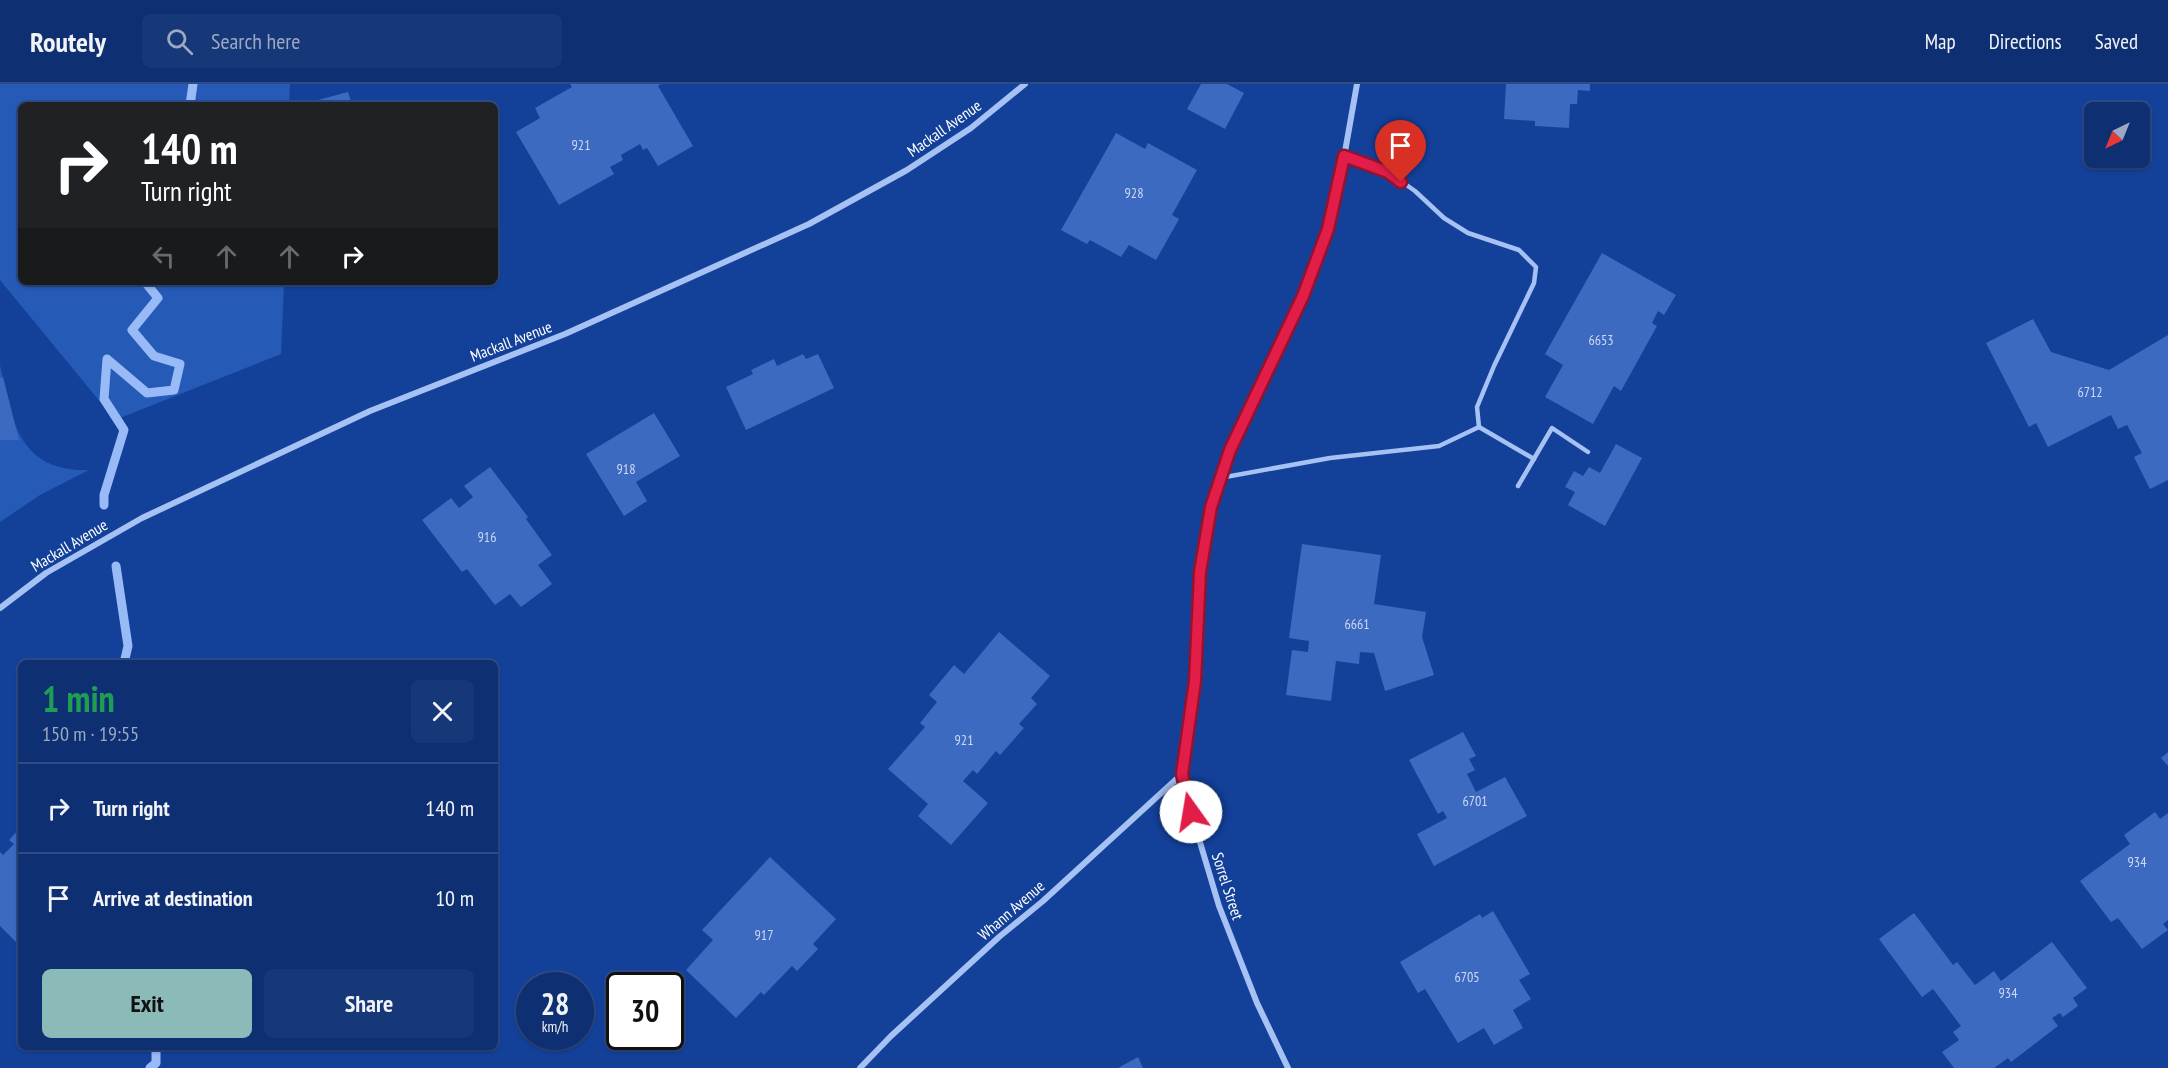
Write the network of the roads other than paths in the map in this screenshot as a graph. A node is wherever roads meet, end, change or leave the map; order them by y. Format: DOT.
graph roads {
  1 [pos="1025,84"];
  2 [pos="1357,84"];
  3 [pos="1344,156"];
  4 [pos="1479,427"];
  5 [pos="1587,452"];
  6 [pos="1534,459"];
  7 [pos="1220,478"];
  8 [pos="1518,486"];
  9 [pos="0,608"];
  10 [pos="1182,774"];
  11 [pos="860,1068"];
  12 [pos="1288,1068"];
  1 -- 9 [label="street, Mackall Avenue"];
  2 -- 3 [label="street, Sorrel Street"];
  3 -- 4 [label="lane"];
  3 -- 7 [label="street, Sorrel Street"];
  4 -- 6 [label="lane"];
  4 -- 7 [label="lane"];
  5 -- 6 [label="lane"];
  6 -- 8 [label="lane"];
  7 -- 10 [label="street, Sorrel Street"];
  10 -- 11 [label="street, Whann Avenue"];
  10 -- 12 [label="street, Sorrel Street"];
}
